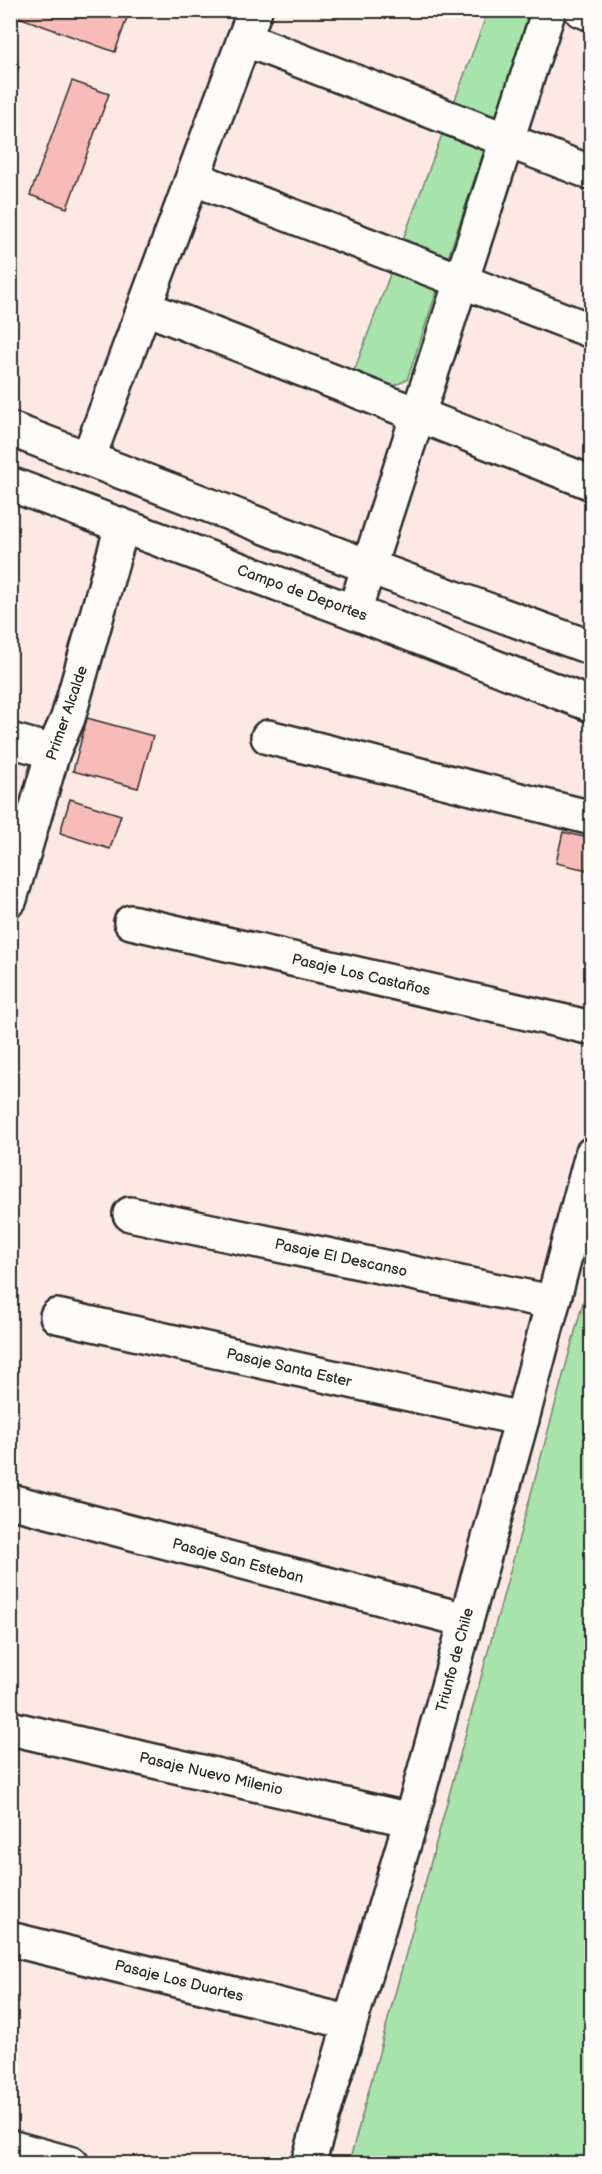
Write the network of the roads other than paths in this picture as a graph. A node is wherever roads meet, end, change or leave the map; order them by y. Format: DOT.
graph roads {
  1 [pos="549,10"];
  2 [pos="581,10"];
  3 [pos="591,14"];
  4 [pos="249,25"];
  5 [pos="507,140"];
  6 [pos="591,173"];
  7 [pos="193,178"];
  8 [pos="462,282"];
  9 [pos="146,308"];
  10 [pos="591,331"];
  11 [pos="419,415"];
  12 [pos="10,429"];
  13 [pos="88,459"];
  14 [pos="591,483"];
  15 [pos="10,484"];
  16 [pos="122,526"];
  17 [pos="370,567"];
  18 [pos="354,612"];
  19 [pos="591,648"];
  20 [pos="591,705"];
  21 [pos="268,737"];
  22 [pos="10,740"];
  23 [pos="52,752"];
  24 [pos="591,818"];
  25 [pos="10,899"];
  26 [pos="131,922"];
  27 [pos="591,1028"];
  28 [pos="591,1154"];
  29 [pos="130,1214"];
  30 [pos="551,1302"];
  31 [pos="57,1316"];
  32 [pos="522,1419"];
  33 [pos="10,1502"];
  34 [pos="465,1620"];
  35 [pos="10,1728"];
  36 [pos="411,1820"];
  37 [pos="10,1940"];
  38 [pos="348,2022"];
  39 [pos="10,2147"];
  40 [pos="72,2163"];
  41 [pos="308,2163"];
  1 -- 5 [label="street"];
  2 -- 3 [label="street"];
  4 -- 5 [label="street"];
  4 -- 7 [label="street"];
  5 -- 6 [label="street"];
  5 -- 8 [label="street"];
  7 -- 8 [label="street"];
  7 -- 9 [label="street"];
  8 -- 10 [label="street"];
  8 -- 11 [label="street"];
  9 -- 11 [label="street"];
  9 -- 13 [label="street"];
  11 -- 14 [label="street"];
  11 -- 17 [label="street"];
  12 -- 13 [label="street"];
  13 -- 17 [label="street"];
  15 -- 16 [label="street, Campo de Deportes"];
  16 -- 18 [label="street, Campo de Deportes"];
  16 -- 23 [label="street, Primer Alcalde"];
  17 -- 18 [label="street"];
  17 -- 19 [label="street"];
  18 -- 20 [label="street, Campo de Deportes"];
  21 -- 24 [label="street"];
  22 -- 23 [label="street"];
  23 -- 25 [label="street, Primer Alcalde"];
  26 -- 27 [label="street, Pasaje Los Castaños"];
  28 -- 30 [label="street, Triunfo de Chile"];
  29 -- 30 [label="street, Pasaje El Descanso"];
  30 -- 32 [label="street, Triunfo de Chile"];
  31 -- 32 [label="street, Pasaje Santa Ester"];
  32 -- 34 [label="street, Triunfo de Chile"];
  33 -- 34 [label="street, Pasaje San Esteban"];
  34 -- 36 [label="street, Triunfo de Chile"];
  35 -- 36 [label="street, Pasaje Nuevo Milenio"];
  36 -- 38 [label="street, Triunfo de Chile"];
  37 -- 38 [label="street, Pasaje Los Duartes"];
  38 -- 41 [label="street, Triunfo de Chile"];
  39 -- 40 [label="street"];
}
